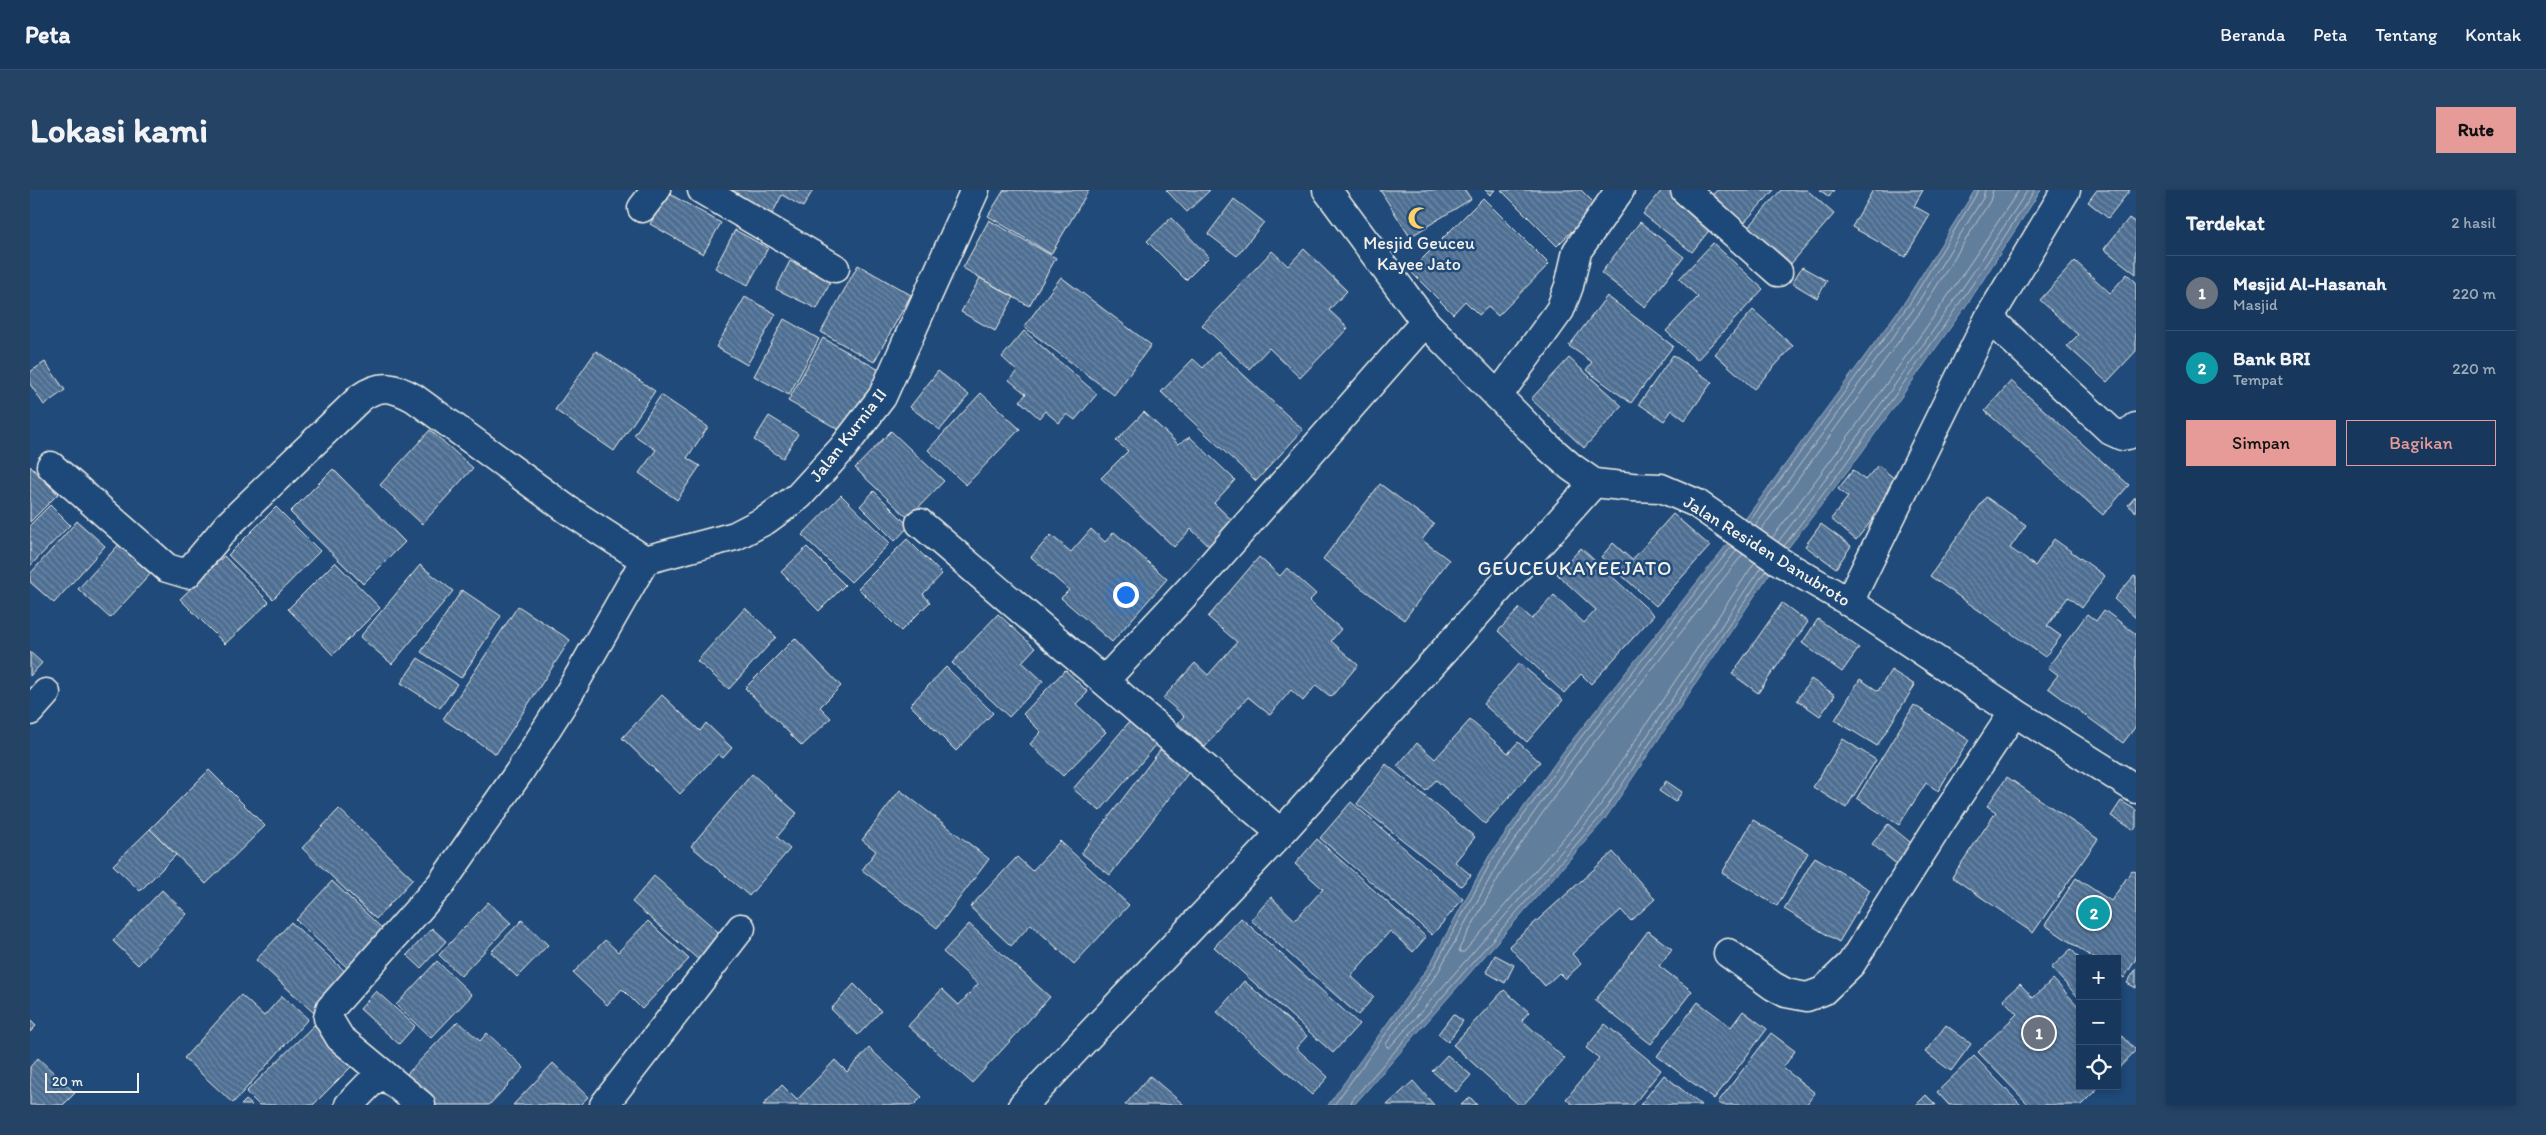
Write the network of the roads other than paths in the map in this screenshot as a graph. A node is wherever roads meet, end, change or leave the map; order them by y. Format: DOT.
graph roads {
  1 [pos="702,190"];
  2 [pos="975,190"];
  3 [pos="1327,190"];
  4 [pos="1620,190"];
  5 [pos="1685,190"];
  6 [pos="2066,190"];
  7 [pos="835,268"];
  8 [pos="1778,272"];
  9 [pos="1989,318"];
  10 [pos="1425,322"];
  11 [pos="1498,396"];
  12 [pos="2136,428"];
  13 [pos="51,466"];
  14 [pos="1594,483"];
  15 [pos="920,523"];
  16 [pos="645,560"];
  17 [pos="1849,602"];
  18 [pos="1104,681"];
  19 [pos="2014,712"];
  20 [pos="2135,786"];
  21 [pos="1281,832"];
  22 [pos="741,928"];
  23 [pos="1728,953"];
  24 [pos="381,1072"];
  25 [pos="349,1105"];
  26 [pos="421,1105"];
  27 [pos="604,1105"];
  28 [pos="1023,1105"];
  1 -- 7 [label="street"];
  2 -- 16 [label="street, Jalan Kurnia II"];
  3 -- 10 [label="street"];
  4 -- 11 [label="street"];
  5 -- 8 [label="street"];
  6 -- 9 [label="street"];
  9 -- 12 [label="street"];
  9 -- 17 [label="street"];
  10 -- 11 [label="street"];
  10 -- 18 [label="street"];
  11 -- 14 [label="street"];
  13 -- 16 [label="street"];
  14 -- 17 [label="street, Jalan Residen Danubroto"];
  14 -- 21 [label="street"];
  15 -- 18 [label="street"];
  16 -- 24 [label="street"];
  17 -- 19 [label="street, Jalan Residen Danubroto"];
  18 -- 21 [label="street"];
  19 -- 20 [label="street, Jalan Residen Danubroto"];
  19 -- 23 [label="street"];
  21 -- 28 [label="street"];
  22 -- 27 [label="street"];
  24 -- 25 [label="street"];
  24 -- 26 [label="street"];
}
